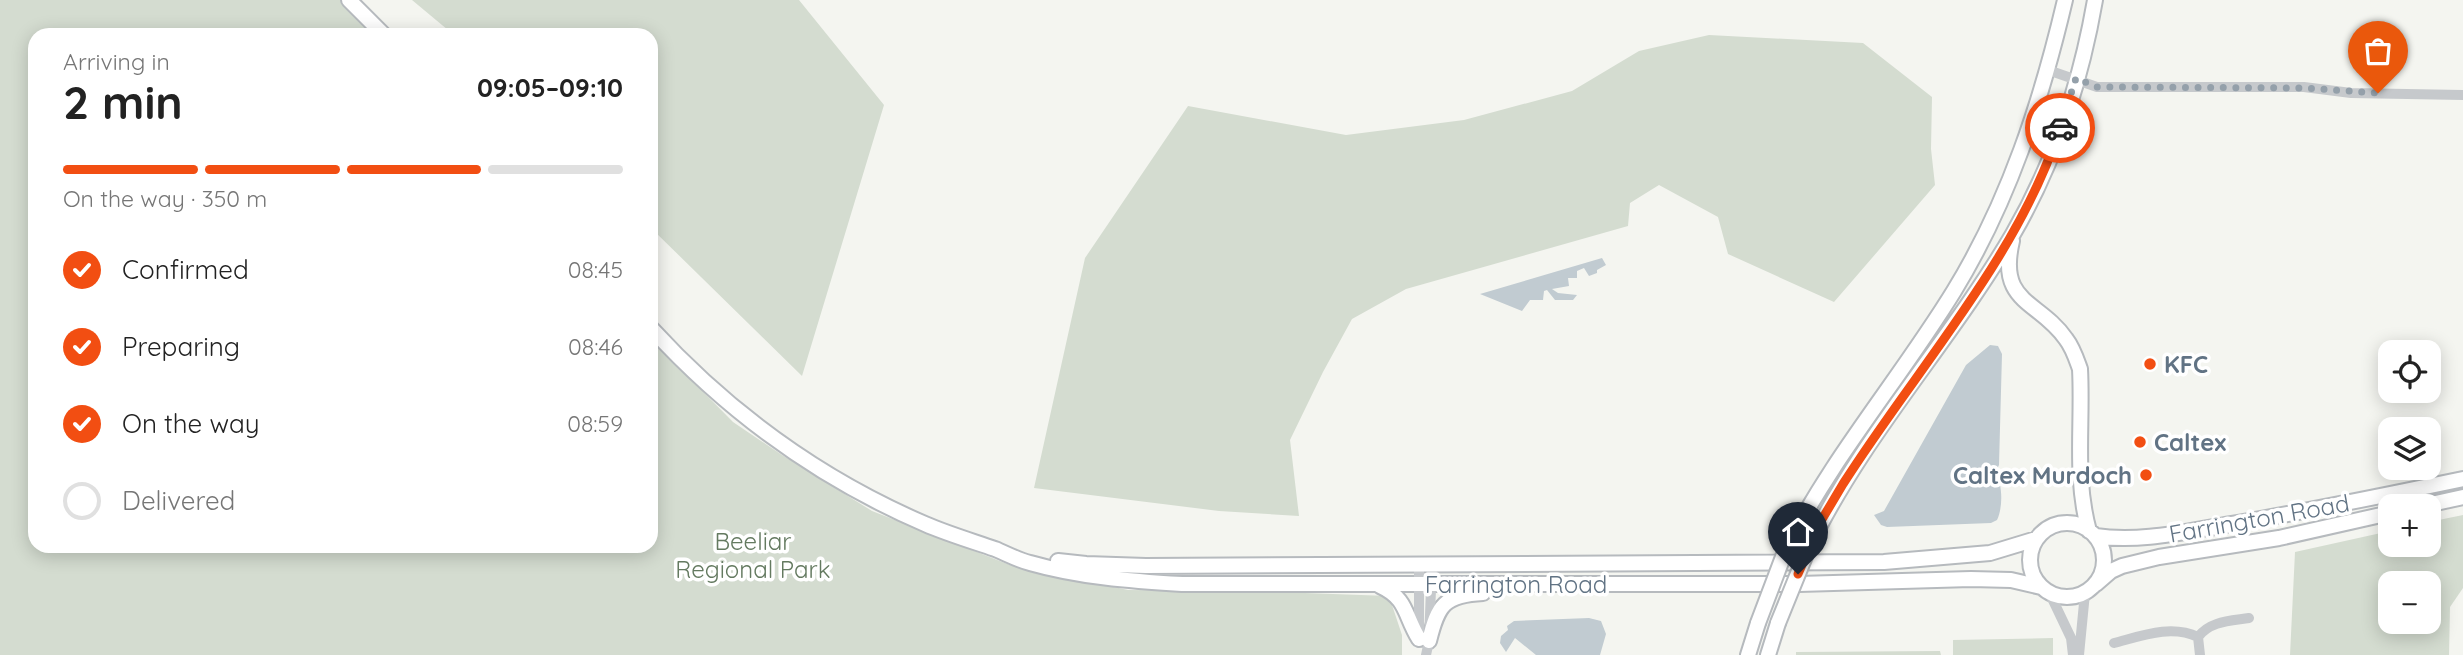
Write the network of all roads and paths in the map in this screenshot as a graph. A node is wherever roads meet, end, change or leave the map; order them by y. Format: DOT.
graph roads {
  1 [pos="349,0"];
  2 [pos="361,0"];
  3 [pos="2065,0"];
  4 [pos="2095,0"];
  5 [pos="377,28"];
  6 [pos="378,28"];
  7 [pos="2048,70"];
  8 [pos="2076,78"];
  9 [pos="2463,94"];
  10 [pos="2015,228"];
  11 [pos="658,336"];
  12 [pos="2463,479"];
  13 [pos="2463,497"];
  14 [pos="2441,502"];
  15 [pos="2378,516"];
  16 [pos="2092,533"];
  17 [pos="2036,539"];
  18 [pos="995,550"];
  19 [pos="1618,563"];
  20 [pos="1425,564"];
  21 [pos="1575,583"];
  22 [pos="1694,583"];
  23 [pos="1426,584"];
  24 [pos="1376,585"];
  25 [pos="2090,588"];
  26 [pos="2045,590"];
  27 [pos="2249,618"];
  28 [pos="2198,637"];
  29 [pos="2114,643"];
  30 [pos="1425,647"];
  31 [pos="1748,655"];
  32 [pos="1768,655"];
  33 [pos="2073,655"];
  34 [pos="2079,655"];
  35 [pos="2200,655"];
  1 -- 5 [label="main road"];
  2 -- 6 [label="main road"];
  3 -- 7 [label="main road"];
  4 -- 8 [label="main road"];
  7 -- 8 [label="street"];
  7 -- 31 [label="main road, bridge"];
  8 -- 9 [label="street"];
  8 -- 10 [label="main road"];
  10 -- 16 [label="main road"];
  10 -- 32 [label="main road, bridge"];
  11 -- 18 [label="main road, Farrington Road"];
  12 -- 16 [label="main road, Farrington Road"];
  13 -- 14 [label="main road"];
  15 -- 25 [label="main road, Farrington Road"];
  16 -- 17 [label="main road"];
  16 -- 25 [label="main road"];
  17 -- 19 [label="main road, Farrington Road"];
  17 -- 26 [label="main road"];
  18 -- 20 [label="main road, Farrington Road"];
  18 -- 24 [label="main road, Farrington Road"];
  19 -- 20 [label="main road, Farrington Road"];
  19 -- 22 [label="main road"];
  20 -- 23 [label="street"];
  21 -- 22 [label="main road, Farrington Road"];
  21 -- 23 [label="main road, Farrington Road"];
  21 -- 30 [label="main road"];
  22 -- 26 [label="main road, Farrington Road"];
  23 -- 24 [label="main road, Farrington Road"];
  23 -- 30 [label="street"];
  24 -- 30 [label="main road"];
  25 -- 26 [label="main road"];
  25 -- 34 [label="street"];
  26 -- 33 [label="street"];
  27 -- 28 [label="street"];
  28 -- 29 [label="street"];
  28 -- 35 [label="street"];
}
